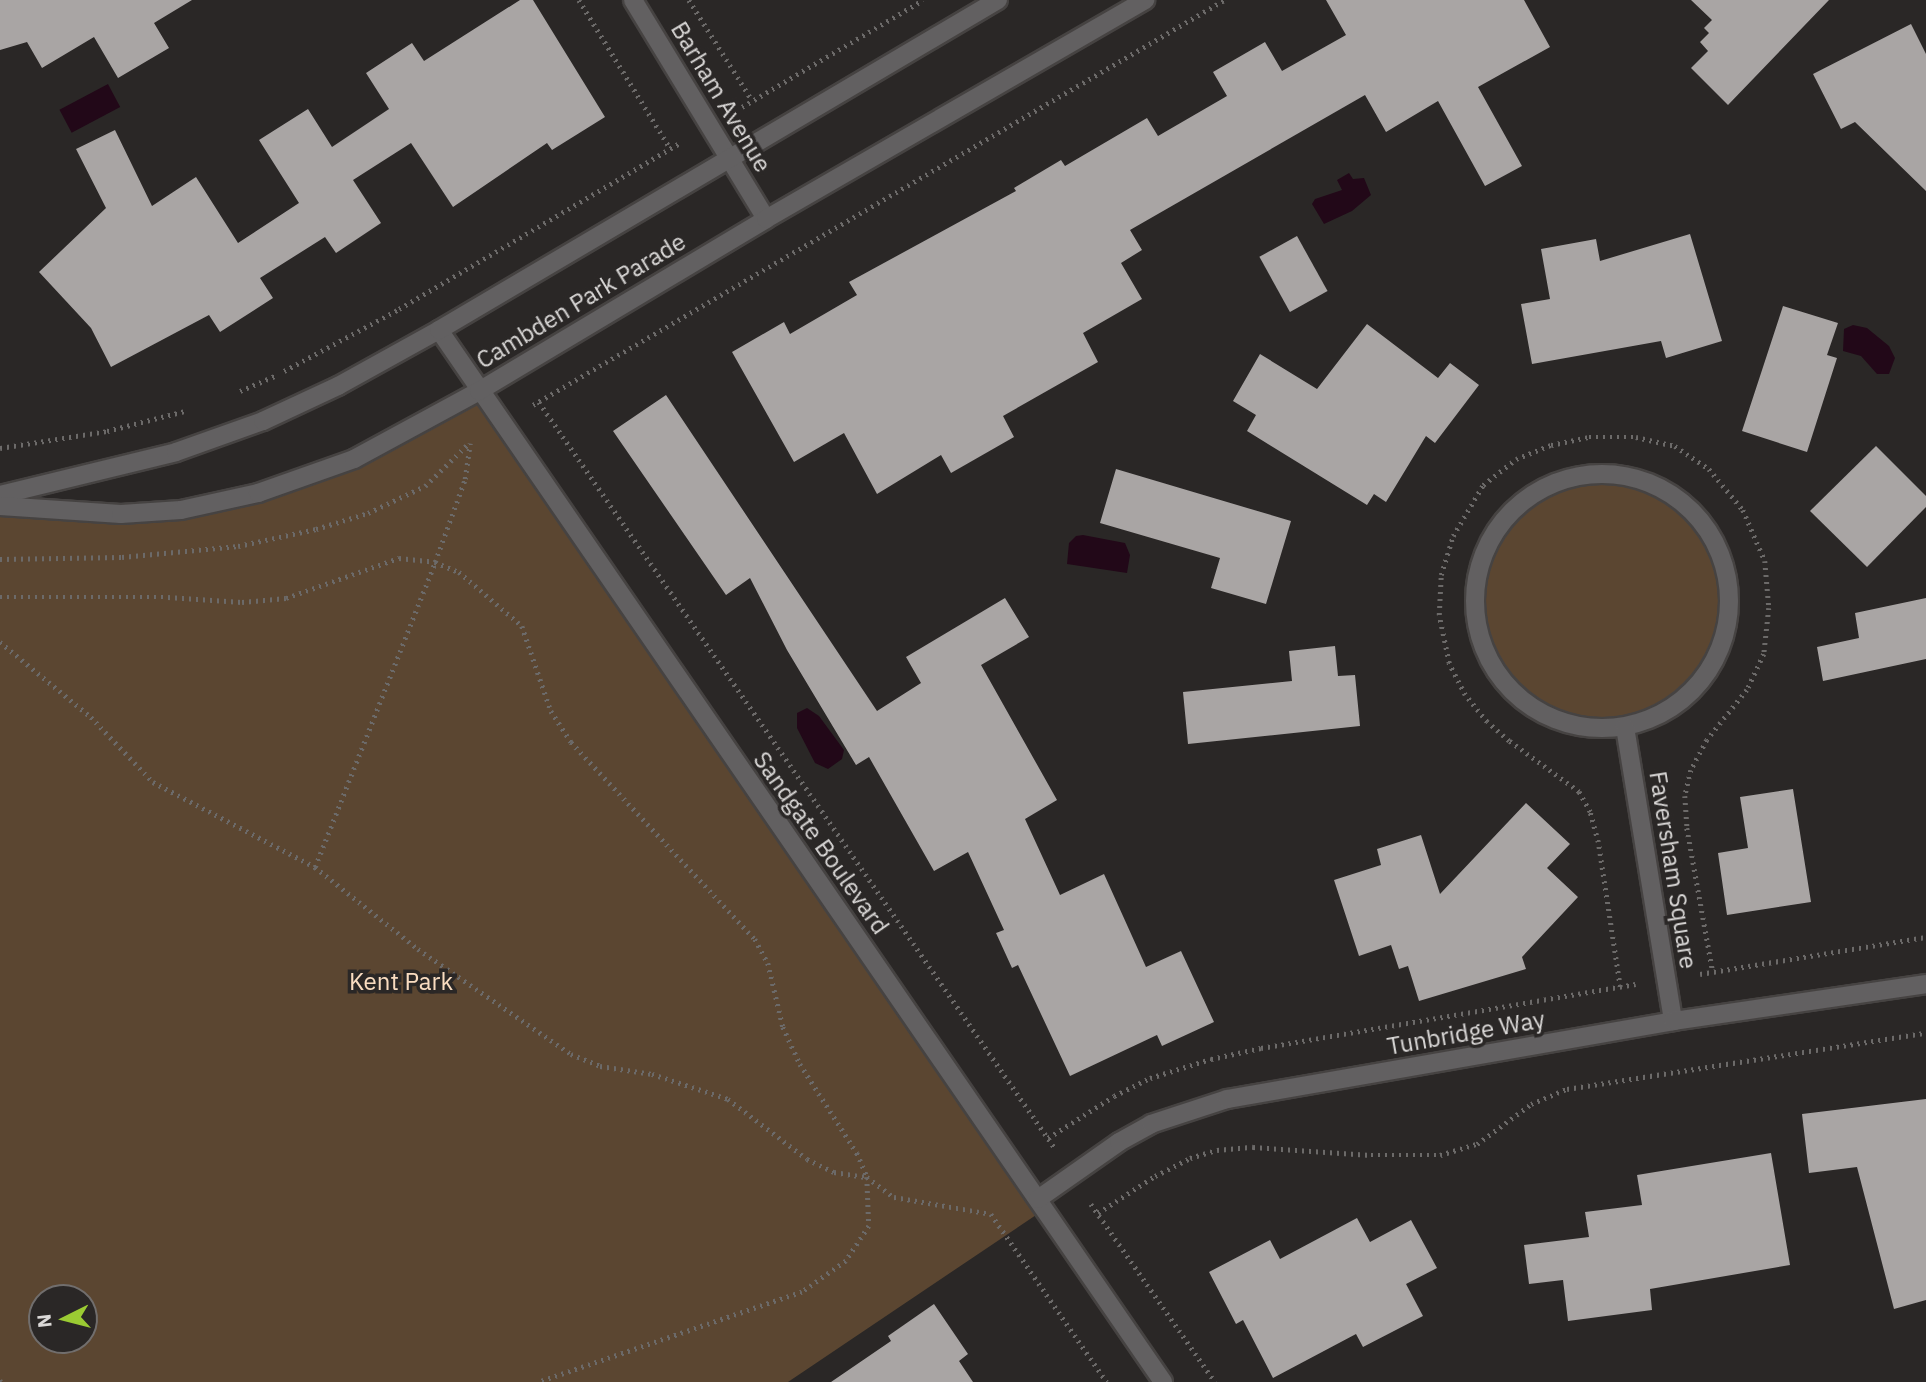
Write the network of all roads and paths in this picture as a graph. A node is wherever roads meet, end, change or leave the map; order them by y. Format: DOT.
graph roads {
  1 [pos="579,0"];
  2 [pos="633,0"];
  3 [pos="689,0"];
  4 [pos="923,0"];
  5 [pos="998,0"];
  6 [pos="1145,0"];
  7 [pos="1224,0"];
  8 [pos="752,100"];
  9 [pos="742,107"];
  10 [pos="681,142"];
  11 [pos="670,148"];
  12 [pos="730,156"];
  13 [pos="766,219"];
  14 [pos="439,330"];
  15 [pos="479,391"];
  16 [pos="230,395"];
  17 [pos="539,402"];
  18 [pos="533,405"];
  19 [pos="195,408"];
  20 [pos="470,443"];
  21 [pos="0,448"];
  22 [pos="0,495"];
  23 [pos="0,506"];
  24 [pos="435,562"];
  25 [pos="0,597"];
  26 [pos="0,642"];
  27 [pos="1625,727"];
  28 [pos="316,867"];
  29 [pos="1926,937"];
  30 [pos="1713,972"];
  31 [pos="1700,974"];
  32 [pos="1637,984"];
  33 [pos="1926,984"];
  34 [pos="1620,987"];
  35 [pos="1673,1021"];
  36 [pos="1926,1033"];
  37 [pos="1048,1138"];
  38 [pos="1055,1148"];
  39 [pos="867,1177"];
  40 [pos="1038,1199"];
  41 [pos="1091,1204"];
  42 [pos="1098,1213"];
  43 [pos="539,1382"];
  44 [pos="1107,1382"];
  45 [pos="1163,1382"];
  46 [pos="1215,1382"];
  1 -- 11 [label="path"];
  2 -- 12 [label="street, Barham Avenue"];
  3 -- 8 [label="path"];
  4 -- 8 [label="path"];
  5 -- 12 [label="street, Cambden Park Parade"];
  6 -- 13 [label="street, Cambden Park Parade"];
  7 -- 17 [label="path"];
  8 -- 9 [label="path"];
  10 -- 11 [label="path"];
  11 -- 16 [label="path"];
  12 -- 13 [label="street, Barham Avenue"];
  12 -- 14 [label="street, Cambden Park Parade"];
  13 -- 15 [label="street, Cambden Park Parade"];
  14 -- 15 [label="street, Sandgate Boulevard"];
  14 -- 22 [label="street, Cambden Park Parade"];
  15 -- 23 [label="street, Cambden Park Parade"];
  15 -- 40 [label="street, Sandgate Boulevard"];
  17 -- 18 [label="path"];
  17 -- 37 [label="path"];
  19 -- 21 [label="path"];
  20 -- 24 [label="path"];
  24 -- 25 [label="path"];
  24 -- 28 [label="path"];
  24 -- 39 [label="path"];
  26 -- 28 [label="path"];
  27 -- 27 [label="street"];
  27 -- 35 [label="street, Faversham Square"];
  28 -- 39 [label="path"];
  29 -- 30 [label="path"];
  30 -- 31 [label="path"];
  30 -- 34 [label="path"];
  32 -- 34 [label="path"];
  33 -- 35 [label="street, Tunbridge Way"];
  34 -- 37 [label="path"];
  35 -- 40 [label="street, Tunbridge Way"];
  36 -- 42 [label="path"];
  37 -- 38 [label="path"];
  39 -- 43 [label="path"];
  39 -- 44 [label="path"];
  40 -- 45 [label="street, Sandgate Boulevard"];
  41 -- 42 [label="path"];
  42 -- 46 [label="path"];
}
